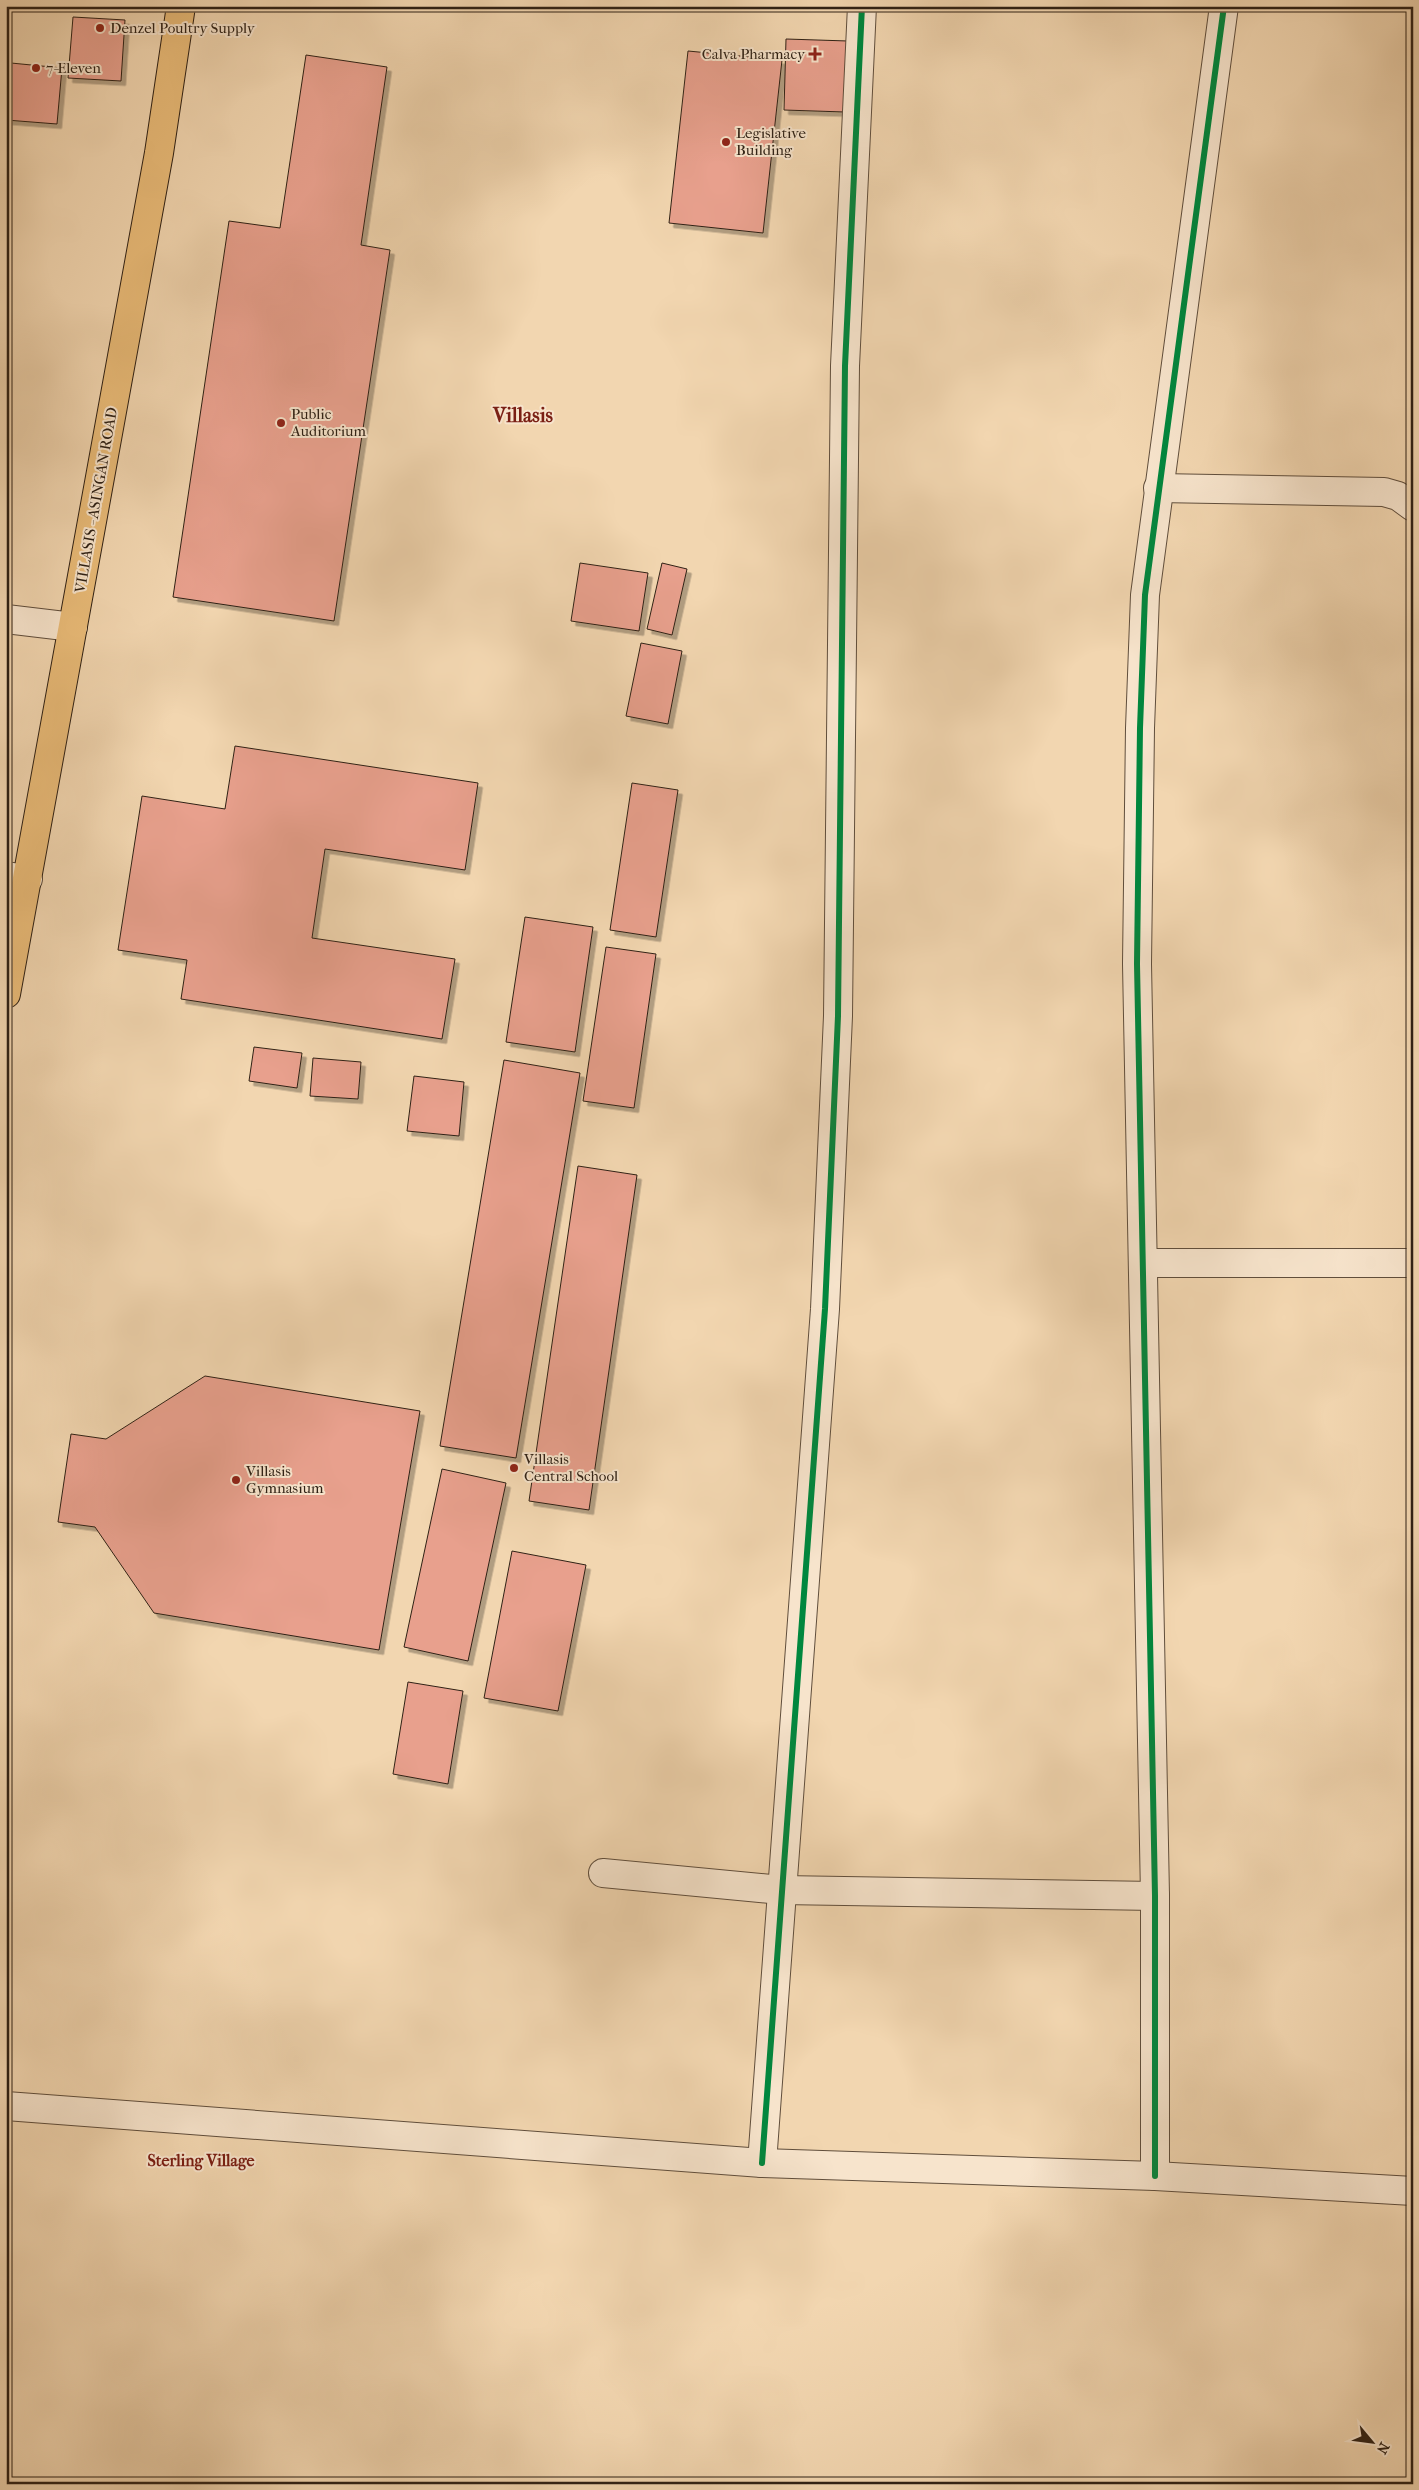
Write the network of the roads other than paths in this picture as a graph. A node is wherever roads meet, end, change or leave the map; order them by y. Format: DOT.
graph roads {
  1 [pos="181,6"];
  2 [pos="862,6"];
  3 [pos="1224,6"];
  4 [pos="1158,488"];
  5 [pos="1413,507"];
  6 [pos="6,619"];
  7 [pos="73,627"];
  8 [pos="17,878"];
  9 [pos="6,994"];
  10 [pos="1143,1263"];
  11 [pos="1413,1263"];
  12 [pos="603,1873"];
  13 [pos="781,1890"];
  14 [pos="1155,1896"];
  15 [pos="6,2106"];
  16 [pos="762,2163"];
  17 [pos="1155,2176"];
  18 [pos="1413,2191"];
  1 -- 7 [label="main road, VILLASIS - ASINGAN ROAD"];
  2 -- 13 [label="street"];
  3 -- 4 [label="street"];
  4 -- 5 [label="street"];
  4 -- 10 [label="street"];
  6 -- 7 [label="street"];
  7 -- 8 [label="main road, VILLASIS - ASINGAN ROAD"];
  8 -- 9 [label="main road, VILLASIS - ASINGAN ROAD"];
  10 -- 11 [label="street"];
  10 -- 14 [label="street"];
  12 -- 13 [label="street"];
  13 -- 14 [label="street"];
  13 -- 16 [label="street"];
  14 -- 17 [label="street"];
  15 -- 16 [label="street"];
  16 -- 17 [label="street"];
  17 -- 18 [label="street"];
}
